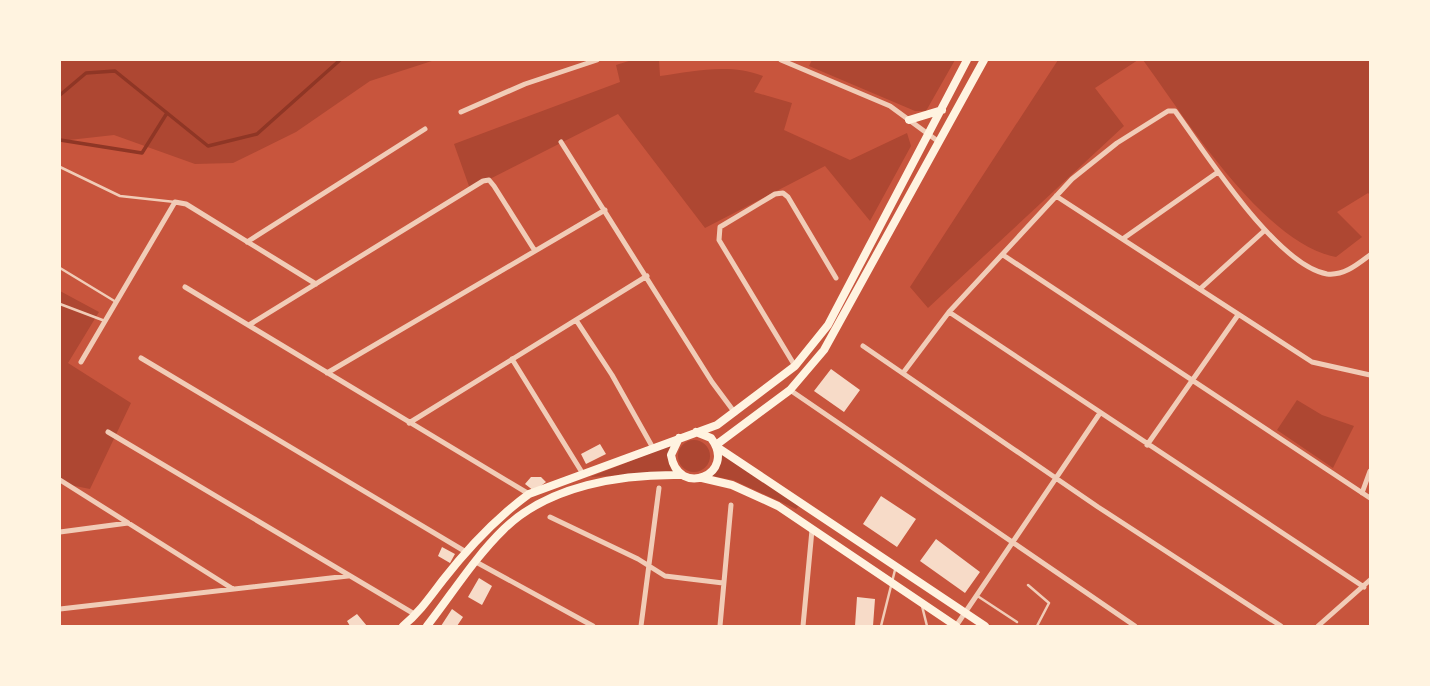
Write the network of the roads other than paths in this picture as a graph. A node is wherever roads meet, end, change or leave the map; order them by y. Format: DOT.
graph roads {
  1 [pos="597,60"];
  2 [pos="782,60"];
  3 [pos="967,60"];
  4 [pos="984,60"];
  5 [pos="942,110"];
  6 [pos="461,112"];
  7 [pos="909,120"];
  8 [pos="425,129"];
  9 [pos="929,134"];
  10 [pos="561,142"];
  11 [pos="940,142"];
  12 [pos="60,167"];
  13 [pos="1218,172"];
  14 [pos="1056,196"];
  15 [pos="175,202"];
  16 [pos="605,210"];
  17 [pos="1264,231"];
  18 [pos="1124,237"];
  19 [pos="247,242"];
  20 [pos="535,251"];
  21 [pos="1003,255"];
  22 [pos="1370,255"];
  23 [pos="60,268"];
  24 [pos="647,276"];
  25 [pos="836,278"];
  26 [pos="316,284"];
  27 [pos="185,287"];
  28 [pos="1200,289"];
  29 [pos="116,302"];
  30 [pos="60,304"];
  31 [pos="949,312"];
  32 [pos="1238,315"];
  33 [pos="576,320"];
  34 [pos="105,321"];
  35 [pos="249,325"];
  36 [pos="863,346"];
  37 [pos="141,358"];
  38 [pos="512,359"];
  39 [pos="81,362"];
  40 [pos="795,366"];
  41 [pos="327,373"];
  42 [pos="903,373"];
  43 [pos="1370,374"];
  44 [pos="1193,380"];
  45 [pos="790,390"];
  46 [pos="1100,413"];
  47 [pos="736,414"];
  48 [pos="409,423"];
  49 [pos="108,432"];
  50 [pos="696,432"];
  51 [pos="681,436"];
  52 [pos="1147,445"];
  53 [pos="716,446"];
  54 [pos="653,448"];
  55 [pos="1370,471"];
  56 [pos="583,474"];
  57 [pos="681,475"];
  58 [pos="702,478"];
  59 [pos="1056,478"];
  60 [pos="60,480"];
  61 [pos="659,488"];
  62 [pos="1362,493"];
  63 [pos="529,494"];
  64 [pos="1370,498"];
  65 [pos="731,505"];
  66 [pos="550,517"];
  67 [pos="128,523"];
  68 [pos="812,530"];
  69 [pos="60,532"];
  70 [pos="1013,544"];
  71 [pos="466,552"];
  72 [pos="475,562"];
  73 [pos="650,567"];
  74 [pos="897,567"];
  75 [pos="348,576"];
  76 [pos="1370,580"];
  77 [pos="890,582"];
  78 [pos="723,583"];
  79 [pos="1028,585"];
  80 [pos="1364,587"];
  81 [pos="233,589"];
  82 [pos="979,597"];
  83 [pos="922,604"];
  84 [pos="60,609"];
  85 [pos="967,614"];
  86 [pos="416,615"];
  87 [pos="1017,622"];
  88 [pos="403,626"];
  89 [pos="427,626"];
  90 [pos="593,626"];
  91 [pos="641,626"];
  92 [pos="720,626"];
  93 [pos="803,626"];
  94 [pos="881,626"];
  95 [pos="927,626"];
  96 [pos="956,626"];
  97 [pos="985,626"];
  98 [pos="1037,626"];
  99 [pos="1135,626"];
  100 [pos="1281,626"];
  101 [pos="1318,626"];
  1 -- 6 [label="street"];
  2 -- 7 [label="street"];
  3 -- 5 [label="main road"];
  4 -- 11 [label="main road"];
  5 -- 7 [label="main road"];
  5 -- 9 [label="main road"];
  7 -- 9 [label="street"];
  8 -- 19 [label="street"];
  9 -- 11 [label="street"];
  9 -- 40 [label="main road"];
  10 -- 16 [label="street"];
  11 -- 45 [label="main road"];
  12 -- 15 [label="lane"];
  13 -- 14 [label="street"];
  13 -- 17 [label="street"];
  13 -- 18 [label="street"];
  14 -- 18 [label="street"];
  14 -- 21 [label="street"];
  15 -- 19 [label="street"];
  15 -- 29 [label="street"];
  16 -- 20 [label="street"];
  16 -- 24 [label="street"];
  17 -- 22 [label="street"];
  17 -- 28 [label="street"];
  18 -- 28 [label="street"];
  19 -- 26 [label="street"];
  20 -- 26 [label="street"];
  20 -- 41 [label="street"];
  21 -- 31 [label="street"];
  21 -- 44 [label="street"];
  23 -- 29 [label="lane"];
  24 -- 33 [label="street"];
  24 -- 47 [label="street"];
  25 -- 40 [label="street"];
  26 -- 35 [label="street"];
  27 -- 35 [label="street"];
  28 -- 32 [label="street"];
  29 -- 34 [label="street"];
  30 -- 34 [label="lane"];
  31 -- 42 [label="street"];
  31 -- 46 [label="street"];
  32 -- 43 [label="street"];
  32 -- 44 [label="street"];
  33 -- 38 [label="street"];
  33 -- 54 [label="street"];
  34 -- 39 [label="street"];
  35 -- 41 [label="street"];
  36 -- 42 [label="street"];
  37 -- 71 [label="street"];
  38 -- 48 [label="street"];
  38 -- 56 [label="street"];
  40 -- 47 [label="main road"];
  41 -- 48 [label="street"];
  42 -- 59 [label="street"];
  44 -- 52 [label="street"];
  44 -- 62 [label="street"];
  45 -- 53 [label="main road"];
  45 -- 70 [label="street"];
  46 -- 52 [label="street"];
  46 -- 59 [label="street"];
  47 -- 50 [label="main road"];
  48 -- 63 [label="street"];
  49 -- 75 [label="street"];
  50 -- 51 [label="main road"];
  50 -- 53 [label="main road"];
  51 -- 54 [label="main road"];
  51 -- 57 [label="main road"];
  52 -- 80 [label="street"];
  53 -- 58 [label="main road"];
  53 -- 74 [label="main road"];
  54 -- 56 [label="main road"];
  55 -- 62 [label="street"];
  56 -- 63 [label="main road"];
  57 -- 58 [label="main road"];
  57 -- 72 [label="main road"];
  58 -- 68 [label="main road"];
  59 -- 70 [label="street"];
  59 -- 100 [label="street"];
  60 -- 67 [label="street"];
  61 -- 73 [label="street"];
  62 -- 64 [label="street"];
  63 -- 71 [label="main road"];
  65 -- 78 [label="street"];
  66 -- 73 [label="street"];
  67 -- 69 [label="street"];
  67 -- 81 [label="street"];
  68 -- 77 [label="main road"];
  68 -- 93 [label="street"];
  70 -- 82 [label="street"];
  70 -- 99 [label="street"];
  71 -- 86 [label="main road"];
  72 -- 89 [label="main road"];
  72 -- 90 [label="street"];
  73 -- 78 [label="street"];
  73 -- 91 [label="street"];
  74 -- 77 [label="lane"];
  74 -- 85 [label="main road"];
  75 -- 81 [label="street"];
  75 -- 86 [label="street"];
  76 -- 80 [label="street"];
  77 -- 83 [label="main road"];
  77 -- 94 [label="lane"];
  78 -- 92 [label="street"];
  79 -- 98 [label="lane"];
  80 -- 101 [label="street"];
  81 -- 84 [label="street"];
  82 -- 85 [label="street"];
  82 -- 87 [label="lane"];
  83 -- 95 [label="lane"];
  83 -- 96 [label="main road"];
  85 -- 96 [label="street"];
  85 -- 97 [label="main road"];
  86 -- 88 [label="main road"];
}
